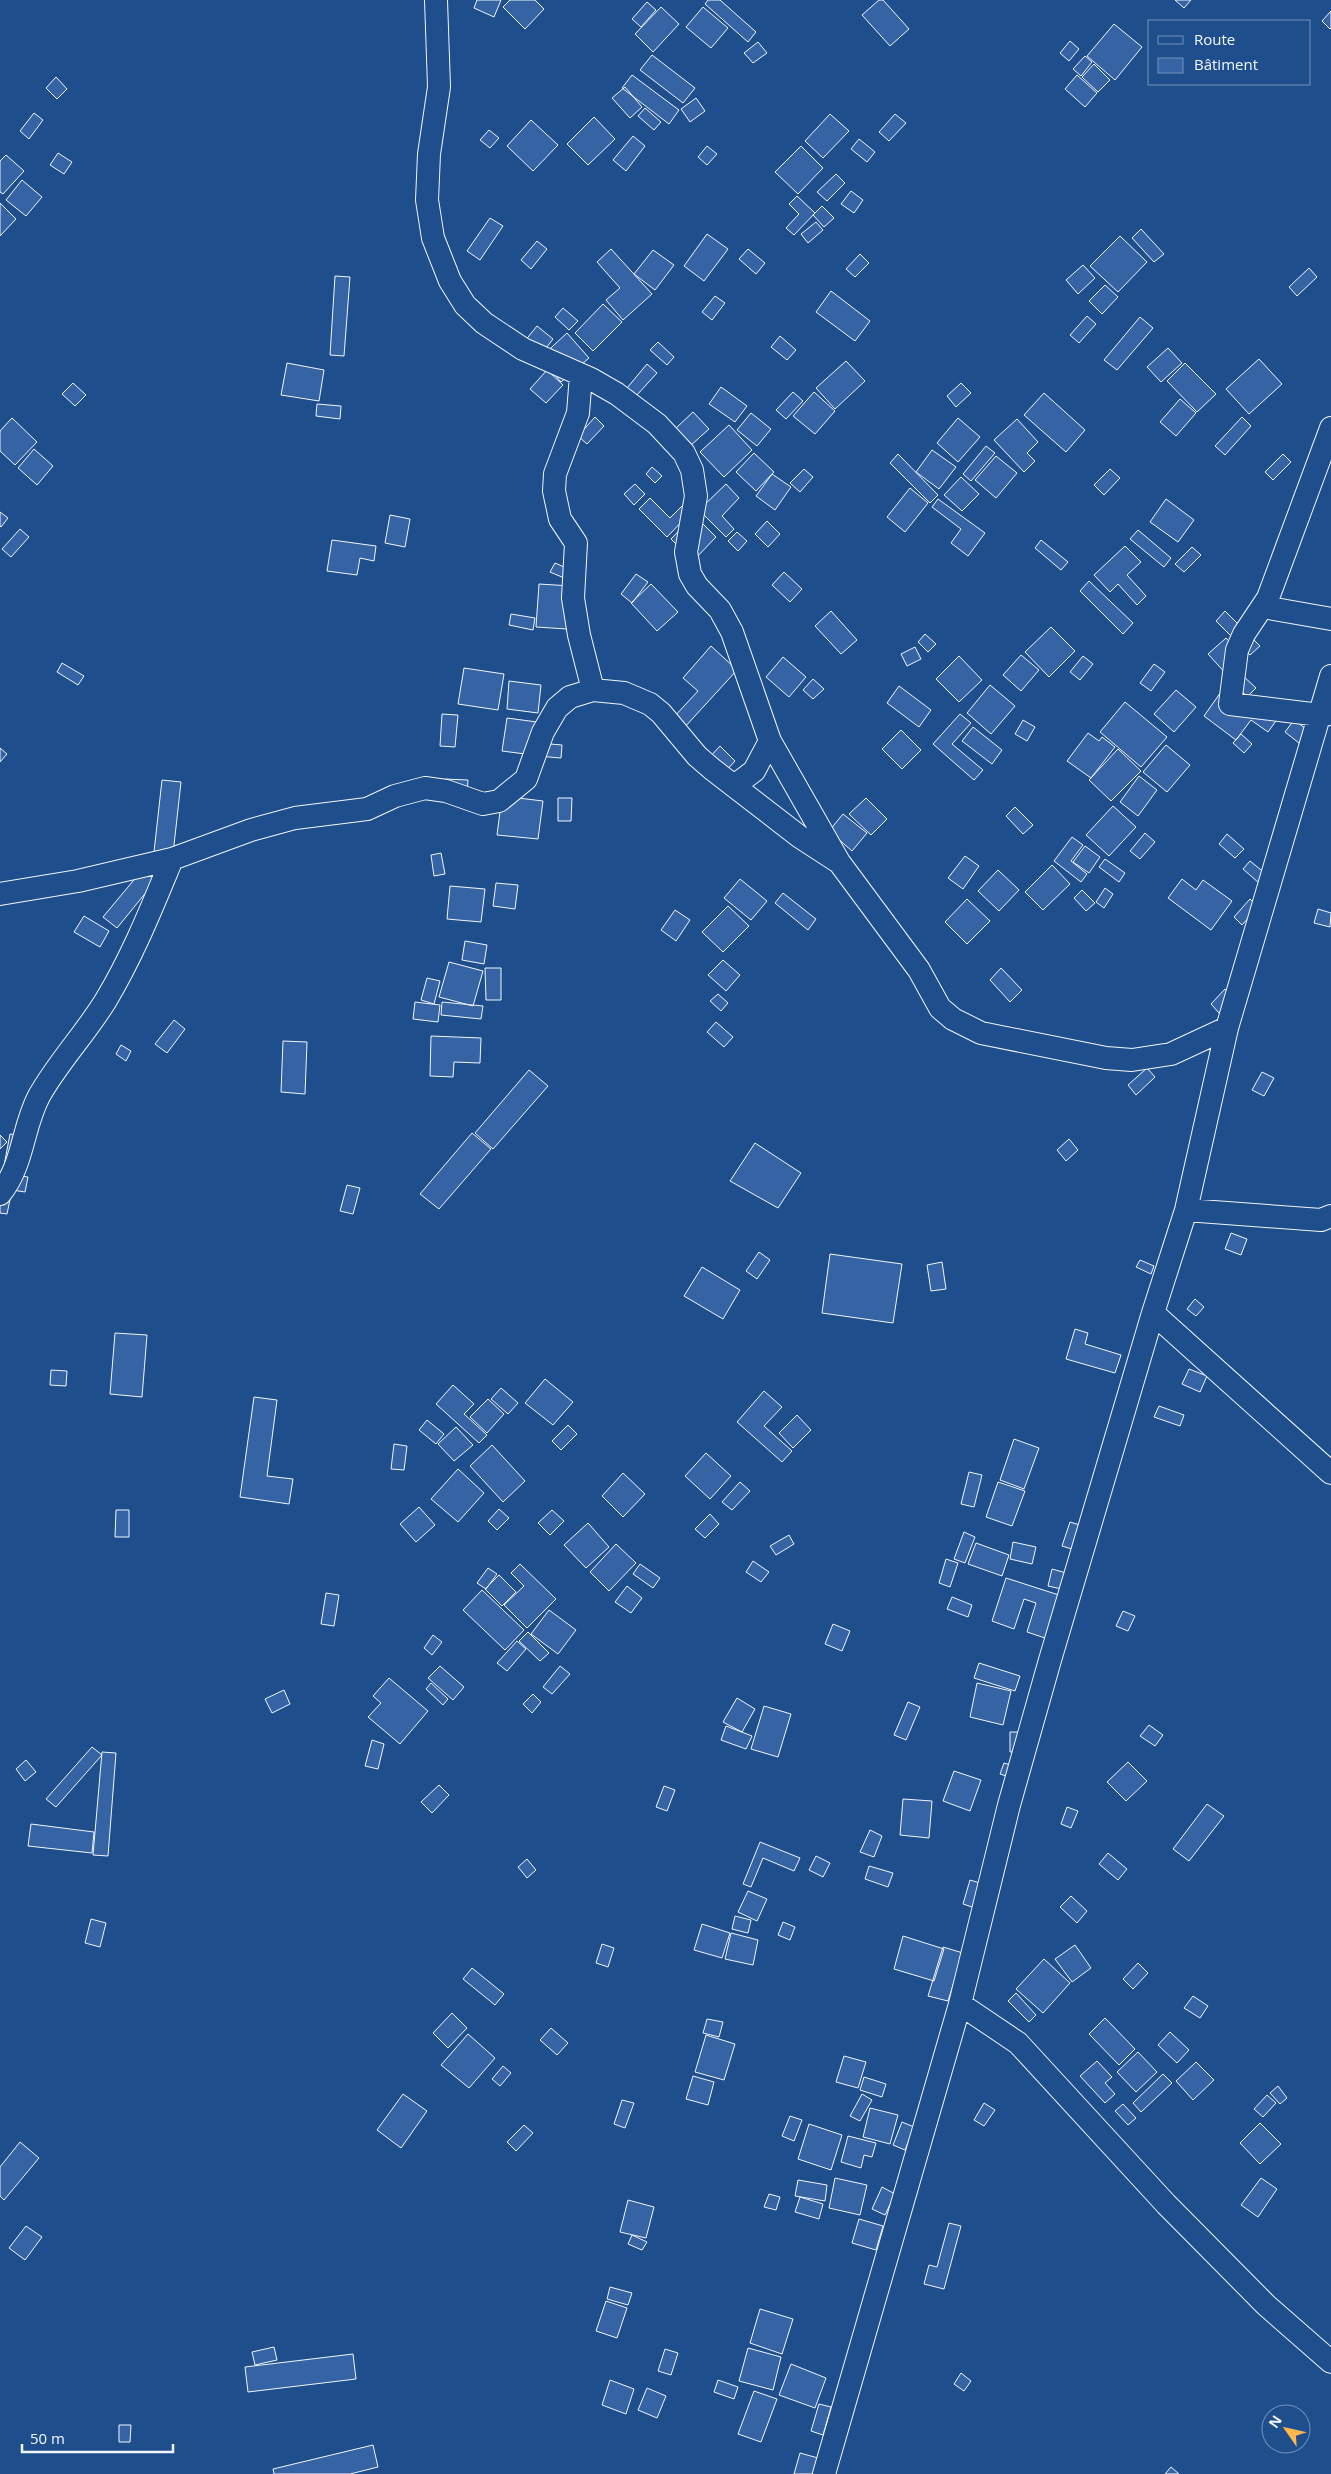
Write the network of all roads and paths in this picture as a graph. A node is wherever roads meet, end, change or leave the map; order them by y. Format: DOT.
graph roads {
  1 [pos="436,0"];
  2 [pos="582,375"];
  3 [pos="1331,428"];
  4 [pos="1263,607"];
  5 [pos="1331,619"];
  6 [pos="1331,676"];
  7 [pos="592,690"];
  8 [pos="1325,714"];
  9 [pos="770,741"];
  10 [pos="734,786"];
  11 [pos="172,859"];
  12 [pos="839,862"];
  13 [pos="0,894"];
  14 [pos="1228,1028"];
  15 [pos="0,1194"];
  16 [pos="1186,1210"];
  17 [pos="1331,1216"];
  18 [pos="1153,1313"];
  19 [pos="1331,1473"];
  20 [pos="960,2004"];
  21 [pos="1331,2362"];
  22 [pos="824,2474"];
  1 -- 2 [label="street"];
  2 -- 7 [label="street"];
  2 -- 9 [label="street"];
  3 -- 4 [label="street"];
  4 -- 5 [label="street"];
  4 -- 8 [label="street"];
  6 -- 8 [label="street"];
  7 -- 10 [label="street"];
  7 -- 11 [label="street"];
  8 -- 14 [label="street"];
  9 -- 10 [label="street"];
  9 -- 12 [label="street"];
  10 -- 12 [label="street"];
  11 -- 13 [label="street"];
  11 -- 15 [label="street"];
  12 -- 14 [label="street"];
  14 -- 16 [label="street"];
  16 -- 17 [label="street"];
  16 -- 18 [label="street"];
  18 -- 19 [label="street"];
  18 -- 20 [label="street"];
  20 -- 21 [label="street"];
  20 -- 22 [label="street"];
}
